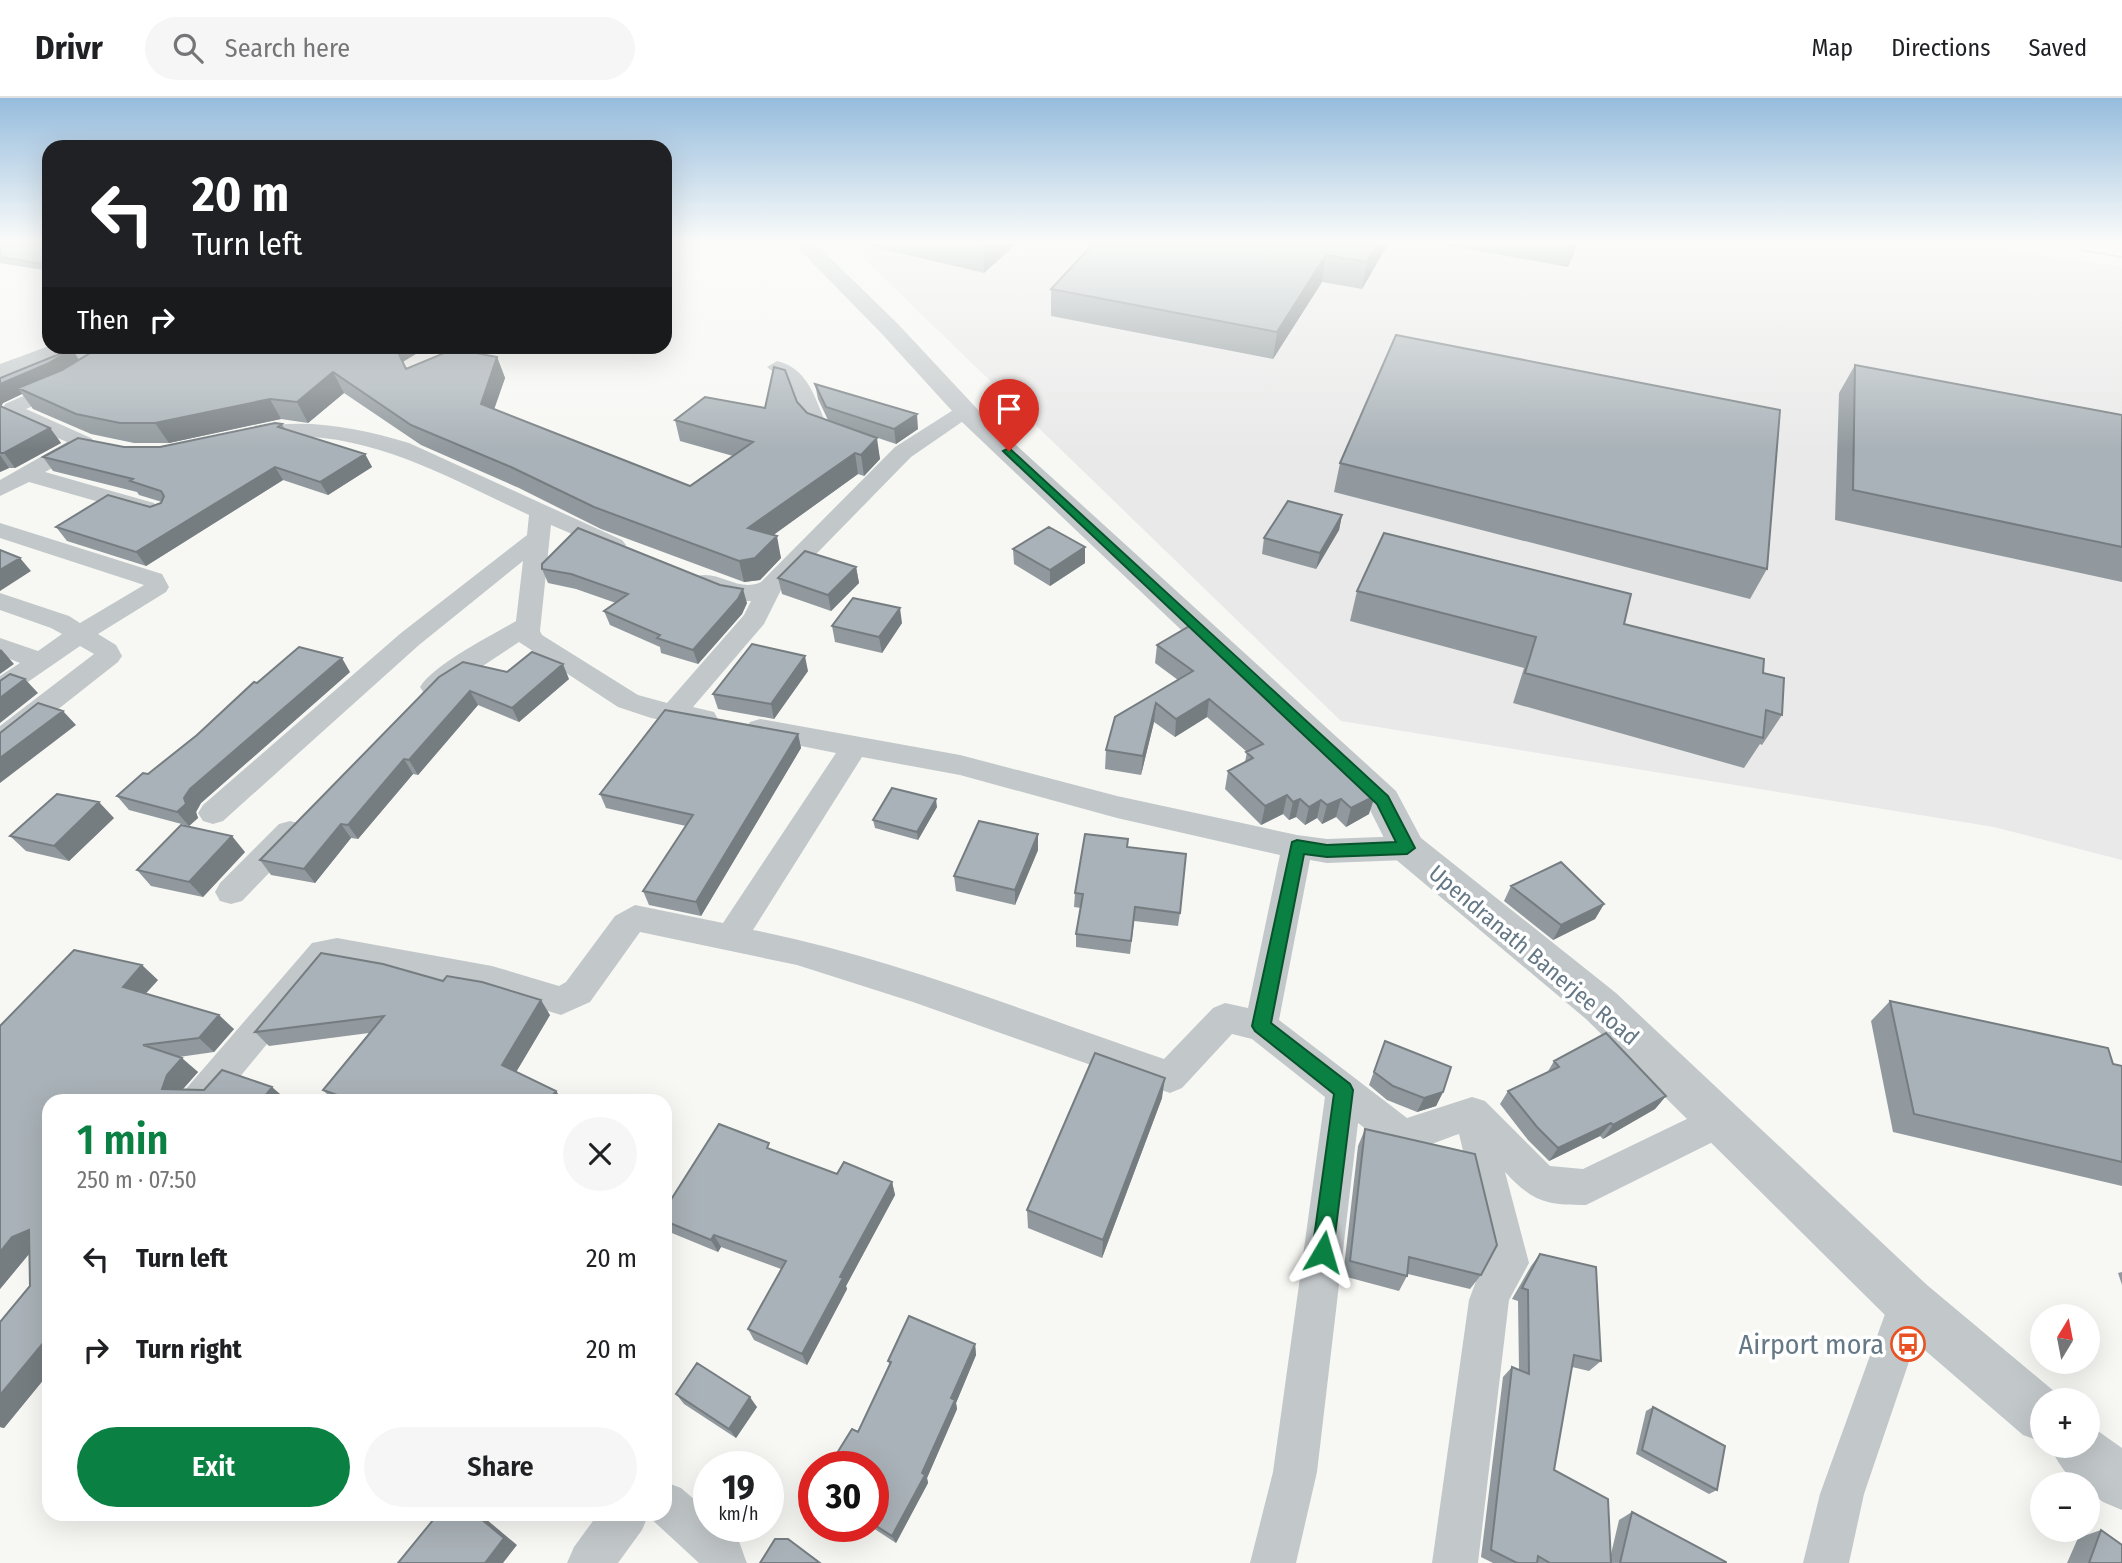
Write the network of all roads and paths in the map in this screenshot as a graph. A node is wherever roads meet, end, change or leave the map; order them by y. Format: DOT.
graph roads {
  1 [pos="873,312"];
  2 [pos="44,354"];
  3 [pos="121,354"];
  4 [pos="777,368"];
  5 [pos="0,371"];
  6 [pos="965,411"];
  7 [pos="230,439"];
  8 [pos="900,456"];
  9 [pos="27,474"];
  10 [pos="0,489"];
  11 [pos="160,512"];
  12 [pos="539,526"];
  13 [pos="0,530"];
  14 [pos="631,551"];
  15 [pos="682,572"];
  16 [pos="770,586"];
  17 [pos="0,601"];
  18 [pos="527,625"];
  19 [pos="80,634"];
  20 [pos="0,646"];
  21 [pos="41,661"];
  22 [pos="0,689"];
  23 [pos="417,704"];
  24 [pos="673,713"];
  25 [pos="0,740"];
  26 [pos="855,746"];
  27 [pos="213,813"];
  28 [pos="309,813"];
  29 [pos="1297,847"];
  30 [pos="1407,848"];
  31 [pos="231,892"];
  32 [pos="732,937"];
  33 [pos="1261,1026"];
  34 [pos="1344,1090"];
  35 [pos="204,1094"];
  36 [pos="1472,1113"];
  37 [pos="1720,1120"];
  38 [pos="1909,1303"];
  39 [pos="2030,1406"];
  40 [pos="2092,1458"];
  41 [pos="2122,1483"];
  42 [pos="672,1510"];
  43 [pos="621,1521"];
  44 [pos="590,1563"];
  45 [pos="724,1563"];
  46 [pos="1273,1563"];
  47 [pos="1455,1563"];
  48 [pos="1826,1563"];
  1 -- 6 [label="street, Upendranath Banerjee Road"];
  2 -- 5 [label="street"];
  3 -- 9 [label="street"];
  4 -- 8 [label="street"];
  6 -- 8 [label="street"];
  6 -- 30 [label="street, Upendranath Banerjee Road"];
  7 -- 12 [label="street"];
  8 -- 16 [label="street"];
  9 -- 10 [label="street"];
  9 -- 11 [label="street"];
  12 -- 14 [label="street"];
  12 -- 18 [label="street"];
  12 -- 27 [label="street"];
  13 -- 19 [label="street"];
  15 -- 16 [label="street"];
  16 -- 24 [label="street"];
  17 -- 19 [label="street"];
  18 -- 23 [label="street"];
  18 -- 24 [label="street"];
  19 -- 21 [label="street"];
  19 -- 25 [label="street"];
  20 -- 21 [label="street"];
  21 -- 22 [label="street"];
  24 -- 26 [label="street"];
  26 -- 29 [label="street"];
  26 -- 32 [label="street"];
  28 -- 31 [label="street"];
  29 -- 30 [label="street"];
  29 -- 33 [label="street"];
  30 -- 37 [label="street, Upendranath Banerjee Road"];
  32 -- 33 [label="street"];
  32 -- 35 [label="street"];
  33 -- 34 [label="street"];
  34 -- 36 [label="street"];
  34 -- 46 [label="street"];
  36 -- 37 [label="street"];
  36 -- 47 [label="street"];
  37 -- 38 [label="street, Upendranath Banerjee Road"];
  38 -- 39 [label="street, Upendranath Banerjee Road"];
  38 -- 48 [label="street"];
  40 -- 41 [label="street"];
  42 -- 45 [label="street"];
  43 -- 44 [label="street"];
}
